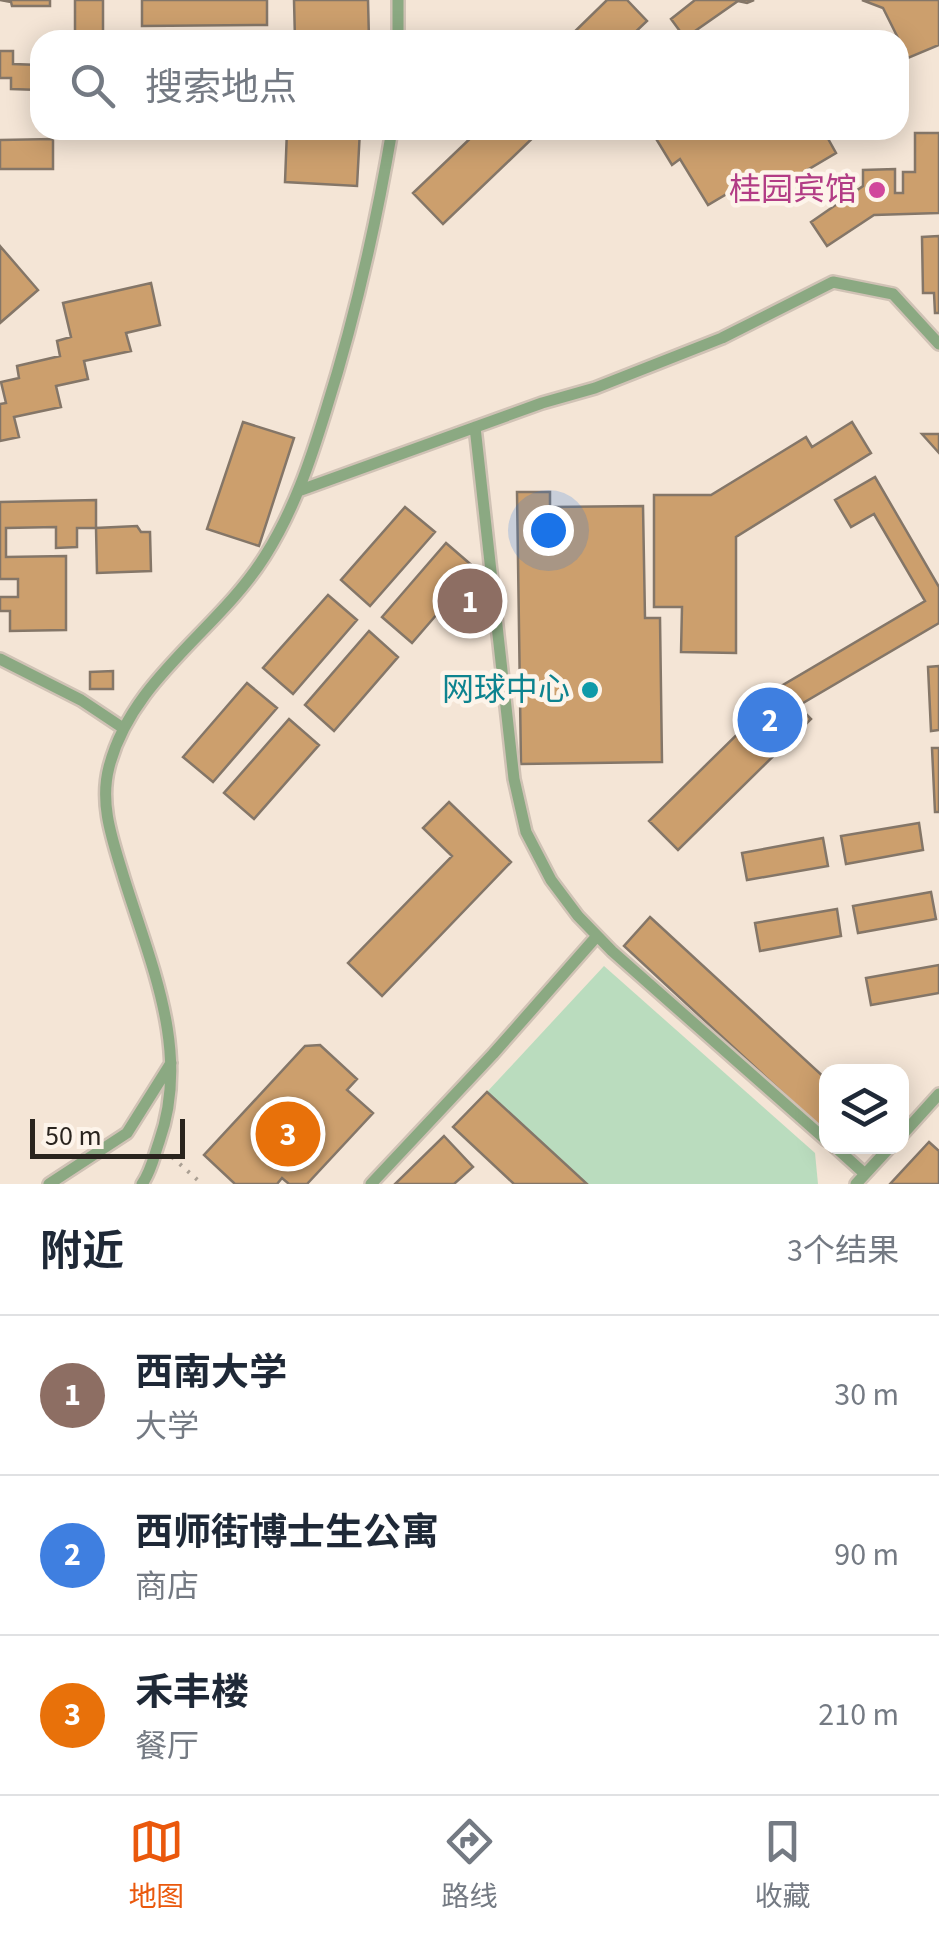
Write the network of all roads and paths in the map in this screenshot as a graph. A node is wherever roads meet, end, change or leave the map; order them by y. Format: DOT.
graph roads {
  1 [pos="398,0"];
  2 [pos="398,30"];
  3 [pos="390,140"];
  4 [pos="939,344"];
  5 [pos="475,427"];
  6 [pos="301,490"];
  7 [pos="0,659"];
  8 [pos="123,728"];
  9 [pos="597,936"];
  10 [pos="173,1061"];
  11 [pos="939,1094"];
  12 [pos="909,1127"];
  13 [pos="819,1134"];
  14 [pos="158,1144"];
  15 [pos="843,1154"];
  16 [pos="883,1154"];
  17 [pos="865,1174"];
  18 [pos="49,1184"];
  19 [pos="142,1184"];
  20 [pos="202,1184"];
  21 [pos="370,1184"];
  22 [pos="856,1184"];
  1 -- 2 [label="lane"];
  3 -- 6 [label="lane"];
  4 -- 5 [label="lane"];
  5 -- 6 [label="lane"];
  5 -- 9 [label="lane"];
  6 -- 8 [label="lane"];
  7 -- 8 [label="lane"];
  8 -- 10 [label="lane"];
  9 -- 13 [label="lane"];
  9 -- 21 [label="lane"];
  10 -- 14 [label="lane"];
  10 -- 18 [label="lane"];
  11 -- 12 [label="lane"];
  14 -- 19 [label="lane"];
  14 -- 20 [label="path"];
  15 -- 17 [label="lane"];
  16 -- 17 [label="lane"];
  17 -- 22 [label="lane"];
}
